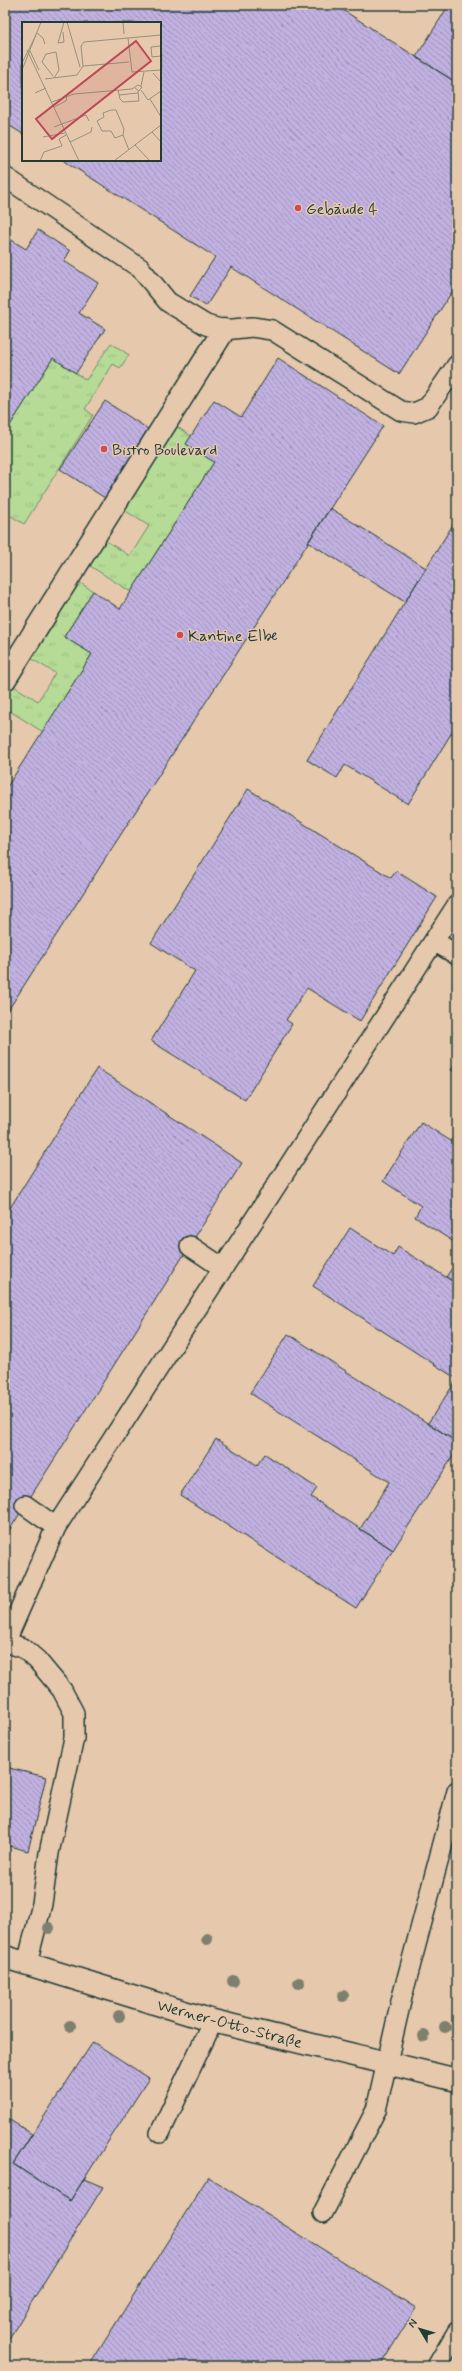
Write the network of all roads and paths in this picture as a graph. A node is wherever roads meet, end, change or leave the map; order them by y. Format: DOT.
graph roads {
  1 [pos="5,177"];
  2 [pos="224,330"];
  3 [pos="457,365"];
  4 [pos="5,679"];
  5 [pos="457,905"];
  6 [pos="434,941"];
  7 [pos="457,955"];
  8 [pos="190,1246"];
  9 [pos="223,1268"];
  10 [pos="25,1505"];
  11 [pos="56,1527"];
  12 [pos="5,1642"];
  13 [pos="457,1792"];
  14 [pos="5,1958"];
  15 [pos="27,1963"];
  16 [pos="213,2021"];
  17 [pos="388,2064"];
  18 [pos="457,2080"];
  19 [pos="160,2133"];
  20 [pos="323,2213"];
  21 [pos="457,2332"];
  22 [pos="436,2366"];
  1 -- 2 [label="lane"];
  2 -- 3 [label="lane"];
  2 -- 4 [label="main road"];
  5 -- 6 [label="lane"];
  6 -- 7 [label="lane"];
  6 -- 9 [label="lane"];
  8 -- 9 [label="lane"];
  9 -- 11 [label="lane"];
  10 -- 11 [label="lane"];
  11 -- 12 [label="lane"];
  12 -- 15 [label="lane"];
  13 -- 17 [label="lane"];
  14 -- 15 [label="main road, Werner-Otto-Straße"];
  15 -- 16 [label="main road, Werner-Otto-Straße"];
  16 -- 17 [label="main road, Werner-Otto-Straße"];
  16 -- 19 [label="lane"];
  17 -- 18 [label="main road, Werner-Otto-Straße"];
  17 -- 20 [label="lane"];
  21 -- 22 [label="lane"];
}
